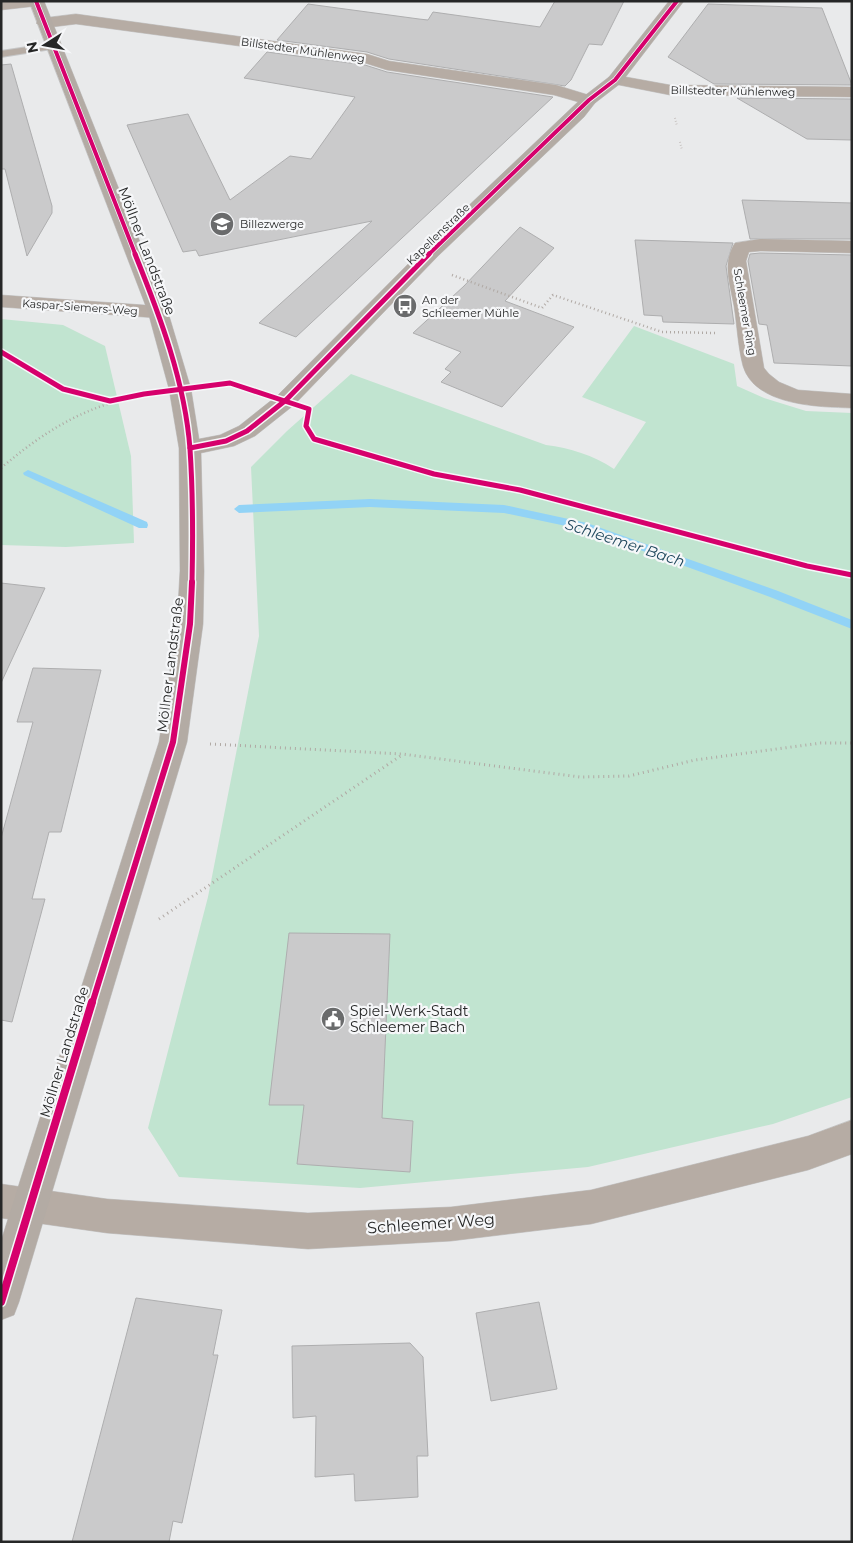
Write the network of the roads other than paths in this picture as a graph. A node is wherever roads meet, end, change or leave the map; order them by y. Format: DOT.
graph roads {
  1 [pos="677,1"];
  2 [pos="37,2"];
  3 [pos="1,6"];
  4 [pos="44,23"];
  5 [pos="54,46"];
  6 [pos="1,54"];
  7 [pos="616,80"];
  8 [pos="852,92"];
  9 [pos="589,100"];
  10 [pos="852,247"];
  11 [pos="1,301"];
  12 [pos="158,312"];
  13 [pos="852,402"];
  14 [pos="190,448"];
  15 [pos="852,1137"];
  16 [pos="15,1203"];
  17 [pos="1,1302"];
  1 -- 7 [label="street, Kapellenstraße"];
  2 -- 3 [label="street"];
  2 -- 4 [label="street, Möllner Landstraße"];
  4 -- 5 [label="street, Möllner Landstraße"];
  4 -- 9 [label="street, Billstedter Mühlenweg"];
  5 -- 6 [label="lane"];
  5 -- 12 [label="street, Möllner Landstraße"];
  7 -- 8 [label="street, Billstedter Mühlenweg"];
  7 -- 9 [label="street, Kapellenstraße"];
  9 -- 14 [label="street, Kapellenstraße"];
  10 -- 13 [label="street, Schleemer Ring"];
  11 -- 12 [label="street, Kaspar-Siemers-Weg"];
  12 -- 14 [label="street, Möllner Landstraße"];
  14 -- 16 [label="street, Möllner Landstraße"];
  15 -- 16 [label="street, Schleemer Weg"];
  16 -- 17 [label="street, Möllner Landstraße"];
}
